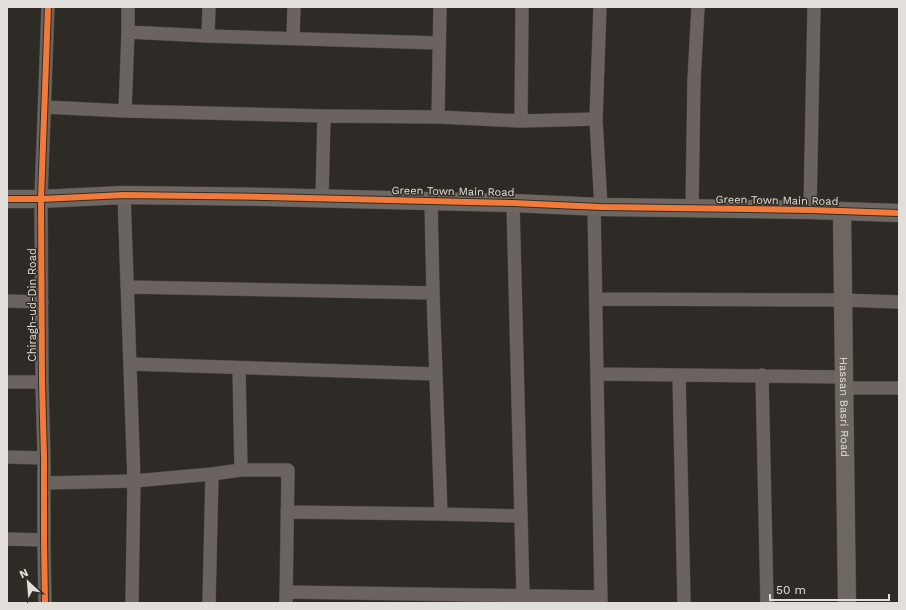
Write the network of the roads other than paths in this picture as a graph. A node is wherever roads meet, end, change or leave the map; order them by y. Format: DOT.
graph roads {
  1 [pos="48,7"];
  2 [pos="128,7"];
  3 [pos="209,7"];
  4 [pos="294,7"];
  5 [pos="440,7"];
  6 [pos="522,7"];
  7 [pos="600,7"];
  8 [pos="698,7"];
  9 [pos="814,7"];
  10 [pos="128,32"];
  11 [pos="208,36"];
  12 [pos="294,38"];
  13 [pos="439,43"];
  14 [pos="45,107"];
  15 [pos="125,111"];
  16 [pos="324,116"];
  17 [pos="438,117"];
  18 [pos="596,119"];
  19 [pos="521,121"];
  20 [pos="124,195"];
  21 [pos="322,198"];
  22 [pos="7,199"];
  23 [pos="41,200"];
  24 [pos="431,201"];
  25 [pos="513,203"];
  26 [pos="597,206"];
  27 [pos="692,209"];
  28 [pos="810,210"];
  29 [pos="842,211"];
  30 [pos="899,213"];
  31 [pos="127,287"];
  32 [pos="433,293"];
  33 [pos="596,299"];
  34 [pos="843,300"];
  35 [pos="7,301"];
  36 [pos="42,302"];
  37 [pos="899,302"];
  38 [pos="130,364"];
  39 [pos="239,368"];
  40 [pos="436,374"];
  41 [pos="597,374"];
  42 [pos="679,375"];
  43 [pos="762,375"];
  44 [pos="7,382"];
  45 [pos="42,382"];
  46 [pos="844,383"];
  47 [pos="899,388"];
  48 [pos="7,458"];
  49 [pos="44,458"];
  50 [pos="242,470"];
  51 [pos="212,474"];
  52 [pos="134,481"];
  53 [pos="44,483"];
  54 [pos="287,512"];
  55 [pos="441,514"];
  56 [pos="521,516"];
  57 [pos="7,539"];
  58 [pos="44,540"];
  59 [pos="523,596"];
  60 [pos="286,598"];
  61 [pos="601,600"];
  62 [pos="45,603"];
  63 [pos="132,603"];
  64 [pos="209,603"];
  65 [pos="684,603"];
  66 [pos="767,603"];
  67 [pos="847,603"];
  1 -- 14 [label="street, Chiragh-ud-Din Road"];
  2 -- 10 [label="street"];
  3 -- 11 [label="street"];
  4 -- 12 [label="street"];
  5 -- 13 [label="street"];
  6 -- 19 [label="street"];
  7 -- 18 [label="street"];
  8 -- 27 [label="street"];
  9 -- 28 [label="street"];
  10 -- 11 [label="street"];
  10 -- 15 [label="street"];
  11 -- 12 [label="street"];
  12 -- 13 [label="street"];
  13 -- 17 [label="street"];
  14 -- 15 [label="street"];
  14 -- 23 [label="street, Chiragh-ud-Din Road"];
  15 -- 16 [label="street"];
  16 -- 17 [label="street"];
  16 -- 21 [label="street"];
  17 -- 19 [label="street"];
  18 -- 19 [label="street"];
  18 -- 26 [label="street"];
  20 -- 21 [label="street, Green Town Main Road"];
  20 -- 23 [label="street, Green Town Main Road"];
  20 -- 31 [label="street"];
  21 -- 24 [label="street, Green Town Main Road"];
  22 -- 23 [label="street, Green Town Main Road"];
  23 -- 36 [label="street, Chiragh-ud-Din Road"];
  24 -- 25 [label="street, Green Town Main Road"];
  24 -- 32 [label="street"];
  25 -- 26 [label="street, Green Town Main Road"];
  25 -- 56 [label="street"];
  26 -- 27 [label="street, Green Town Main Road"];
  26 -- 33 [label="street"];
  27 -- 28 [label="street, Green Town Main Road"];
  28 -- 29 [label="street, Green Town Main Road"];
  29 -- 30 [label="street, Green Town Main Road"];
  29 -- 34 [label="street, Hassan Basri Road"];
  31 -- 32 [label="street"];
  31 -- 38 [label="street"];
  32 -- 40 [label="street"];
  33 -- 34 [label="street"];
  33 -- 41 [label="street"];
  34 -- 37 [label="street"];
  34 -- 46 [label="street, Hassan Basri Road"];
  35 -- 36 [label="street"];
  36 -- 45 [label="street, Chiragh-ud-Din Road"];
  38 -- 39 [label="street"];
  38 -- 52 [label="street"];
  39 -- 40 [label="street"];
  39 -- 50 [label="street"];
  40 -- 55 [label="street"];
  41 -- 42 [label="street"];
  41 -- 61 [label="street"];
  42 -- 43 [label="street"];
  42 -- 65 [label="street"];
  43 -- 46 [label="street"];
  43 -- 66 [label="street"];
  44 -- 45 [label="street"];
  45 -- 49 [label="street, Chiragh-ud-Din Road"];
  46 -- 47 [label="street"];
  46 -- 67 [label="street, Hassan Basri Road"];
  48 -- 49 [label="street"];
  49 -- 53 [label="street, Chiragh-ud-Din Road"];
  50 -- 51 [label="street"];
  50 -- 54 [label="street"];
  51 -- 52 [label="street"];
  51 -- 64 [label="street"];
  52 -- 53 [label="street"];
  52 -- 63 [label="street"];
  53 -- 58 [label="street, Chiragh-ud-Din Road"];
  54 -- 55 [label="street"];
  54 -- 60 [label="street"];
  55 -- 56 [label="street"];
  56 -- 59 [label="street"];
  57 -- 58 [label="street"];
  58 -- 62 [label="street, Chiragh-ud-Din Road"];
  59 -- 60 [label="street"];
  59 -- 61 [label="street"];
}
